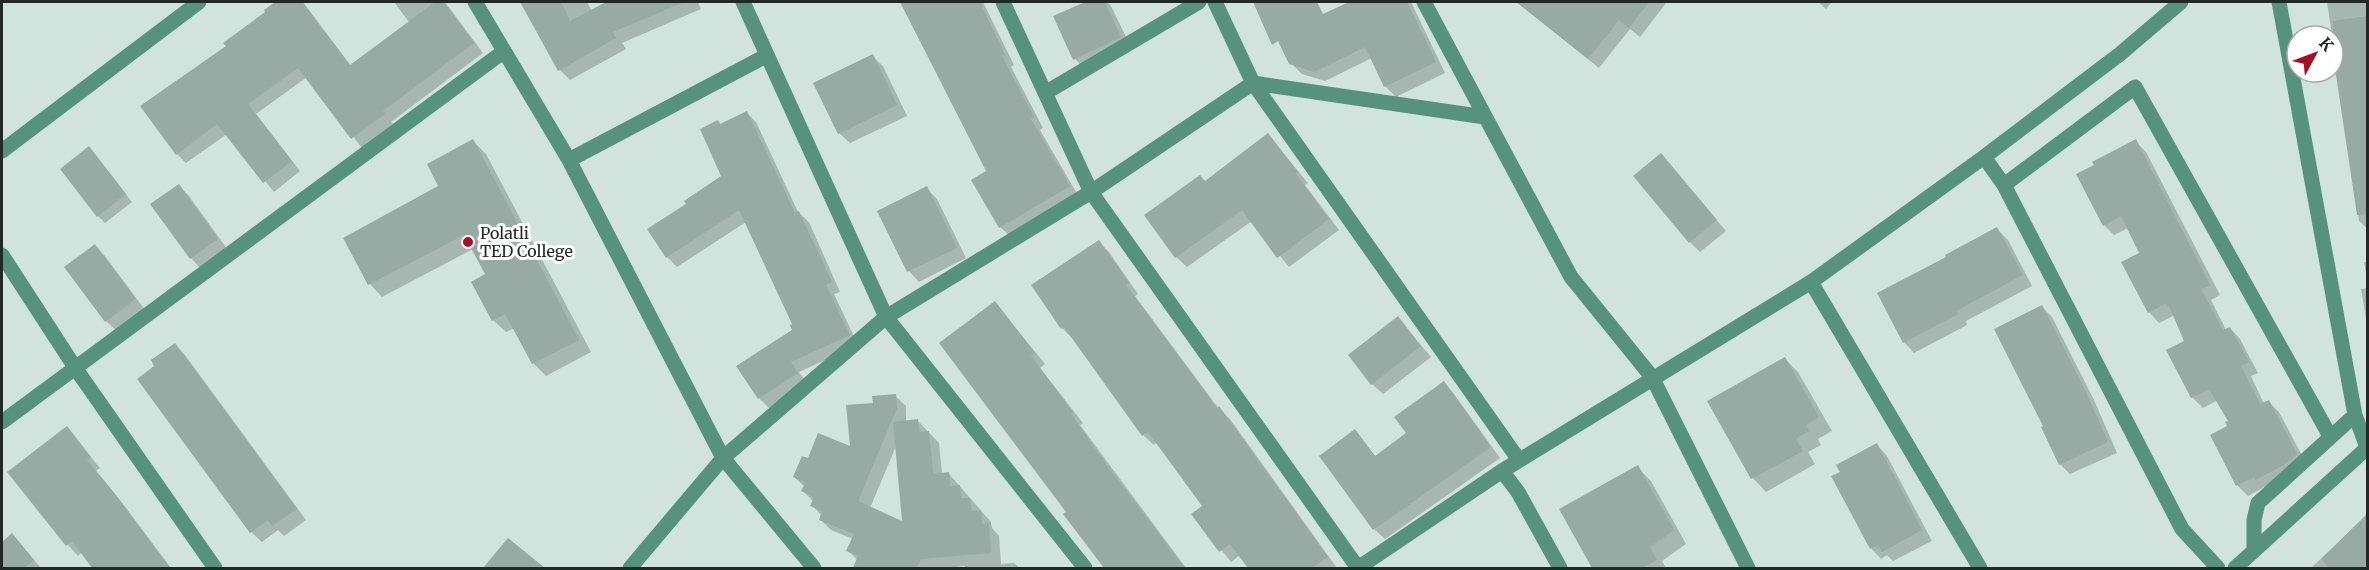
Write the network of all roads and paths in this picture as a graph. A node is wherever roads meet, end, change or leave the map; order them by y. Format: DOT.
graph roads {
  1 [pos="199,2"];
  2 [pos="475,2"];
  3 [pos="743,2"];
  4 [pos="1003,2"];
  5 [pos="1198,2"];
  6 [pos="1215,2"];
  7 [pos="1424,2"];
  8 [pos="2181,2"];
  9 [pos="2279,2"];
  10 [pos="503,52"];
  11 [pos="766,56"];
  12 [pos="1252,83"];
  13 [pos="1045,93"];
  14 [pos="1485,117"];
  15 [pos="2,151"];
  16 [pos="1984,158"];
  17 [pos="569,160"];
  18 [pos="2004,185"];
  19 [pos="1090,192"];
  20 [pos="2,255"];
  21 [pos="1812,282"];
  22 [pos="886,317"];
  23 [pos="76,369"];
  24 [pos="1652,377"];
  25 [pos="2355,415"];
  26 [pos="2,422"];
  27 [pos="2330,435"];
  28 [pos="2367,448"];
  29 [pos="723,458"];
  30 [pos="1519,460"];
  31 [pos="1502,471"];
  32 [pos="2254,551"];
  33 [pos="215,568"];
  34 [pos="630,568"];
  35 [pos="814,568"];
  36 [pos="1085,568"];
  37 [pos="1560,568"];
  38 [pos="1748,568"];
  39 [pos="1980,568"];
  40 [pos="2218,568"];
  41 [pos="2235,568"];
  1 -- 15 [label="street"];
  2 -- 10 [label="street"];
  3 -- 11 [label="street"];
  4 -- 13 [label="street"];
  5 -- 13 [label="street"];
  6 -- 12 [label="street"];
  7 -- 14 [label="street"];
  8 -- 16 [label="street"];
  9 -- 25 [label="street"];
  10 -- 17 [label="street"];
  10 -- 23 [label="street"];
  11 -- 17 [label="street"];
  11 -- 22 [label="street"];
  12 -- 14 [label="street"];
  12 -- 19 [label="street"];
  12 -- 30 [label="street"];
  13 -- 19 [label="street"];
  14 -- 24 [label="street"];
  16 -- 18 [label="street"];
  16 -- 21 [label="street"];
  17 -- 29 [label="street"];
  18 -- 27 [label="street"];
  18 -- 40 [label="street"];
  19 -- 22 [label="street"];
  19 -- 31 [label="street"];
  20 -- 23 [label="street"];
  21 -- 24 [label="street"];
  21 -- 39 [label="street"];
  22 -- 29 [label="street"];
  22 -- 36 [label="street"];
  23 -- 26 [label="street"];
  23 -- 33 [label="street"];
  24 -- 30 [label="street"];
  24 -- 38 [label="street"];
  25 -- 27 [label="street"];
  25 -- 28 [label="street"];
  27 -- 32 [label="street"];
  28 -- 32 [label="street"];
  29 -- 34 [label="street"];
  29 -- 35 [label="street"];
  30 -- 31 [label="street"];
  31 -- 37 [label="street"];
  32 -- 41 [label="street"];
}
